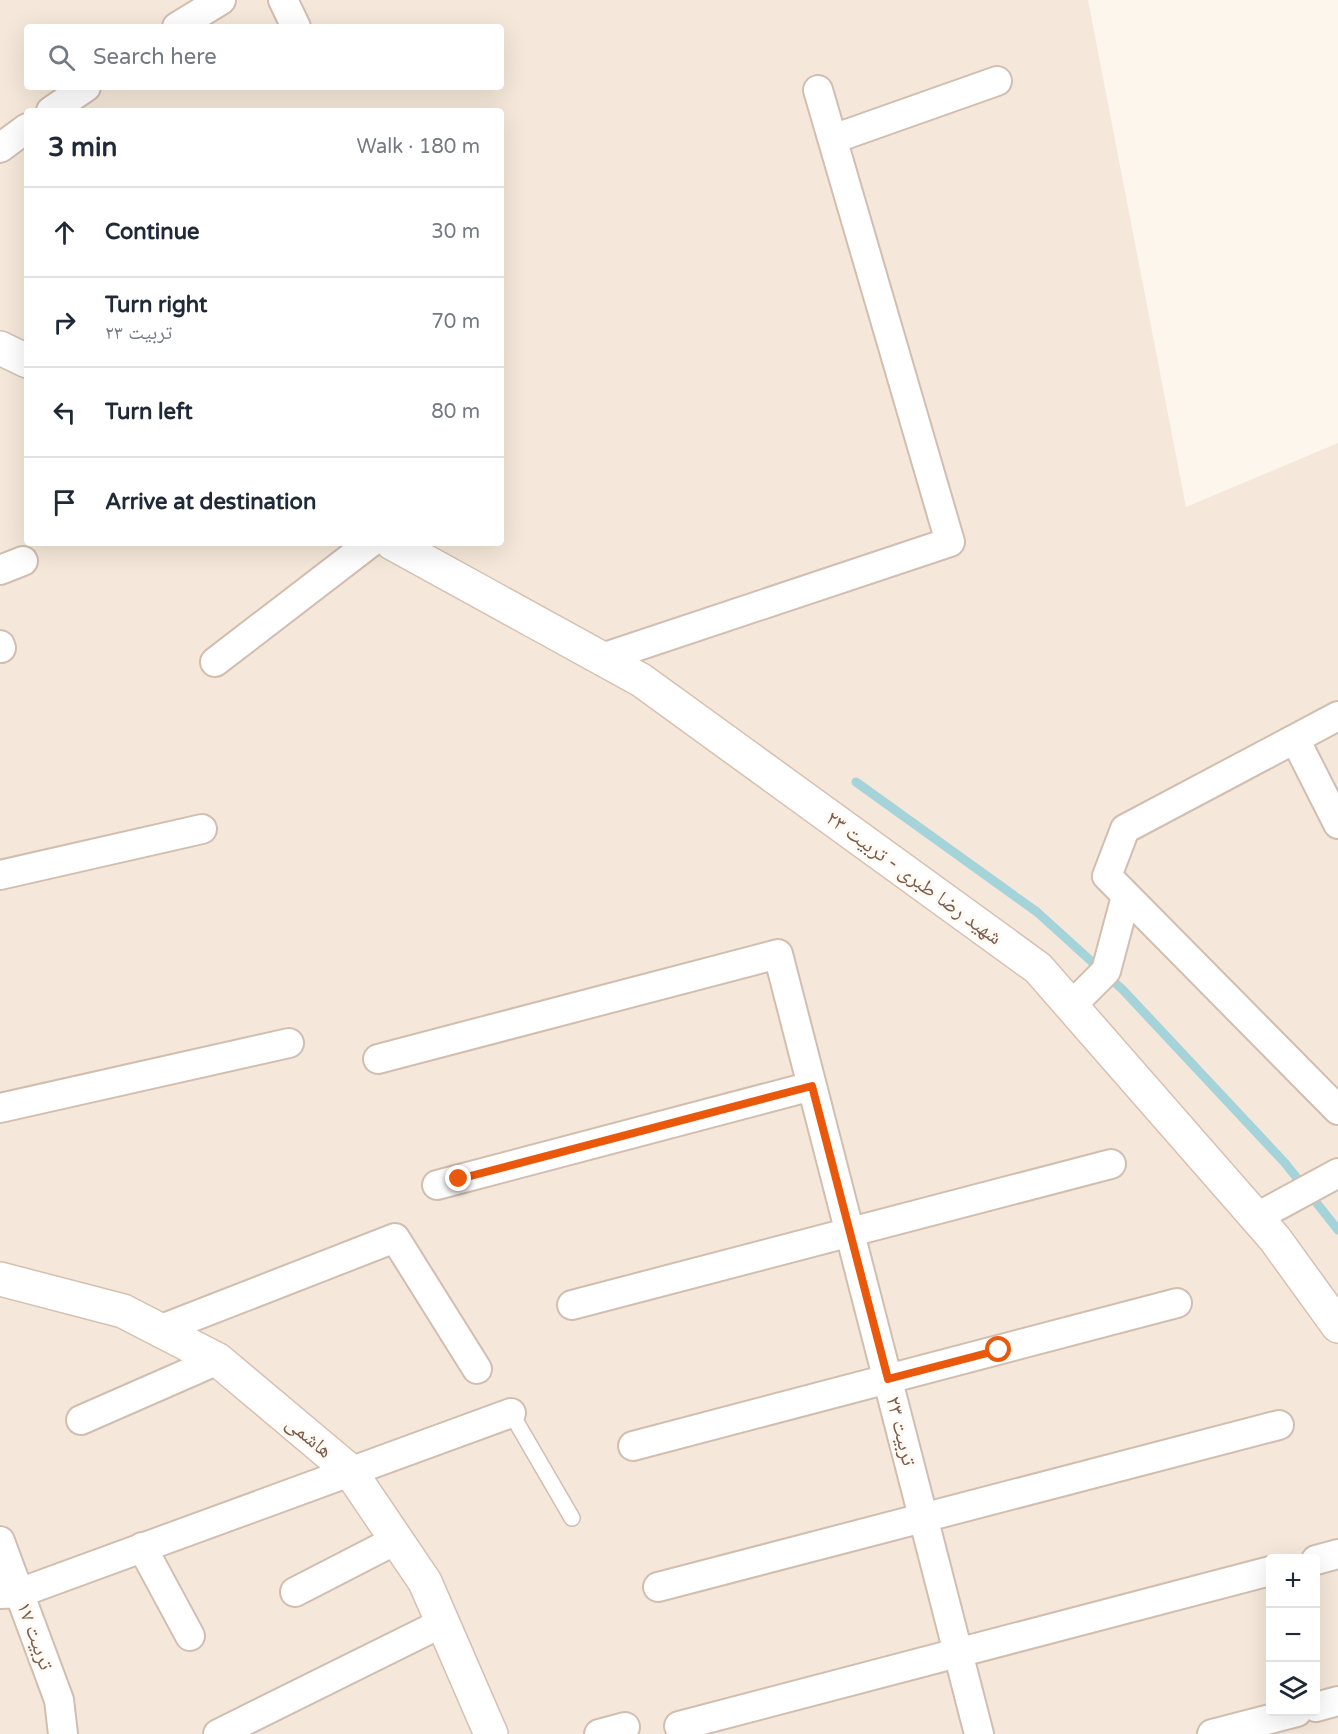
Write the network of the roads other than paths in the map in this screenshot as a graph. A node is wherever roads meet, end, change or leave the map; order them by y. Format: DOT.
graph roads {
  1 [pos="221,0"];
  2 [pos="282,0"];
  3 [pos="188,14"];
  4 [pos="294,24"];
  5 [pos="997,81"];
  6 [pos="82,90"];
  7 [pos="818,90"];
  8 [pos="55,108"];
  9 [pos="24,130"];
  10 [pos="833,139"];
  11 [pos="0,148"];
  12 [pos="0,348"];
  13 [pos="24,360"];
  14 [pos="366,546"];
  15 [pos="397,546"];
  16 [pos="602,658"];
  17 [pos="215,662"];
  18 [pos="1338,716"];
  19 [pos="1295,739"];
  20 [pos="1338,824"];
  21 [pos="202,829"];
  22 [pos="0,875"];
  23 [pos="1126,896"];
  24 [pos="1071,1006"];
  25 [pos="289,1043"];
  26 [pos="378,1059"];
  27 [pos="812,1086"];
  28 [pos="0,1108"];
  29 [pos="1338,1110"];
  30 [pos="1111,1164"];
  31 [pos="1338,1173"];
  32 [pos="437,1185"];
  33 [pos="1257,1218"];
  34 [pos="850,1232"];
  35 [pos="0,1279"];
  36 [pos="1177,1303"];
  37 [pos="572,1305"];
  38 [pos="1338,1326"];
  39 [pos="159,1330"];
  40 [pos="218,1360"];
  41 [pos="477,1370"];
  42 [pos="888,1379"];
  43 [pos="512,1413"];
  44 [pos="81,1420"];
  45 [pos="1279,1425"];
  46 [pos="633,1446"];
  47 [pos="350,1471"];
  48 [pos="572,1518"];
  49 [pos="924,1518"];
  50 [pos="396,1539"];
  51 [pos="0,1541"];
  52 [pos="142,1547"];
  53 [pos="1338,1554"];
  54 [pos="1320,1559"];
  55 [pos="1266,1572"];
  56 [pos="658,1587"];
  57 [pos="295,1592"];
  58 [pos="10,1594"];
  59 [pos="442,1623"];
  60 [pos="190,1636"];
  61 [pos="959,1653"];
  62 [pos="1338,1701"];
  63 [pos="1320,1706"];
  64 [pos="1282,1716"];
  65 [pos="679,1726"];
  66 [pos="63,1734"];
  67 [pos="218,1734"];
  68 [pos="491,1734"];
  69 [pos="979,1734"];
  70 [pos="1212,1734"];
  1 -- 3 [label="street"];
  2 -- 4 [label="street"];
  5 -- 10 [label="street"];
  6 -- 8 [label="street"];
  7 -- 10 [label="street"];
  9 -- 11 [label="street"];
  10 -- 16 [label="street"];
  12 -- 13 [label="main road"];
  14 -- 17 [label="street"];
  15 -- 16 [label="main road, شهید رضا طبری - تربیت ۲۳"];
  16 -- 24 [label="main road, شهید رضا طبری - تربیت ۲۳"];
  18 -- 19 [label="street"];
  19 -- 20 [label="street"];
  19 -- 23 [label="street"];
  21 -- 22 [label="street"];
  23 -- 24 [label="street"];
  23 -- 29 [label="street"];
  24 -- 33 [label="main road, شهید رضا طبری - تربیت ۲۳"];
  25 -- 28 [label="street"];
  26 -- 27 [label="street, تربیت ۲۳"];
  27 -- 32 [label="street"];
  27 -- 34 [label="street, تربیت ۲۳"];
  30 -- 34 [label="street"];
  31 -- 33 [label="street"];
  33 -- 38 [label="main road, شهید رضا طبری - تربیت ۲۳"];
  34 -- 37 [label="street"];
  34 -- 42 [label="street, تربیت ۲۳"];
  35 -- 39 [label="main road, هاشمی"];
  36 -- 42 [label="street"];
  39 -- 40 [label="main road, هاشمی"];
  39 -- 41 [label="street"];
  40 -- 44 [label="street"];
  40 -- 47 [label="main road, هاشمی"];
  42 -- 46 [label="street"];
  42 -- 49 [label="street, تربیت ۲۳"];
  43 -- 47 [label="street"];
  43 -- 48 [label="lane"];
  45 -- 49 [label="street"];
  47 -- 50 [label="main road, هاشمی"];
  47 -- 52 [label="street"];
  49 -- 56 [label="street"];
  49 -- 61 [label="street, تربیت ۲۳"];
  50 -- 57 [label="street"];
  50 -- 59 [label="main road, هاشمی"];
  51 -- 58 [label="street, تربیت ۱۷"];
  52 -- 58 [label="street"];
  52 -- 60 [label="street"];
  53 -- 54 [label="street"];
  55 -- 61 [label="street"];
  58 -- 66 [label="street, تربیت ۱۷"];
  59 -- 67 [label="street"];
  59 -- 68 [label="main road, هاشمی"];
  61 -- 65 [label="street"];
  61 -- 69 [label="street, تربیت ۲۳"];
  62 -- 63 [label="street"];
  64 -- 70 [label="street"];
}
